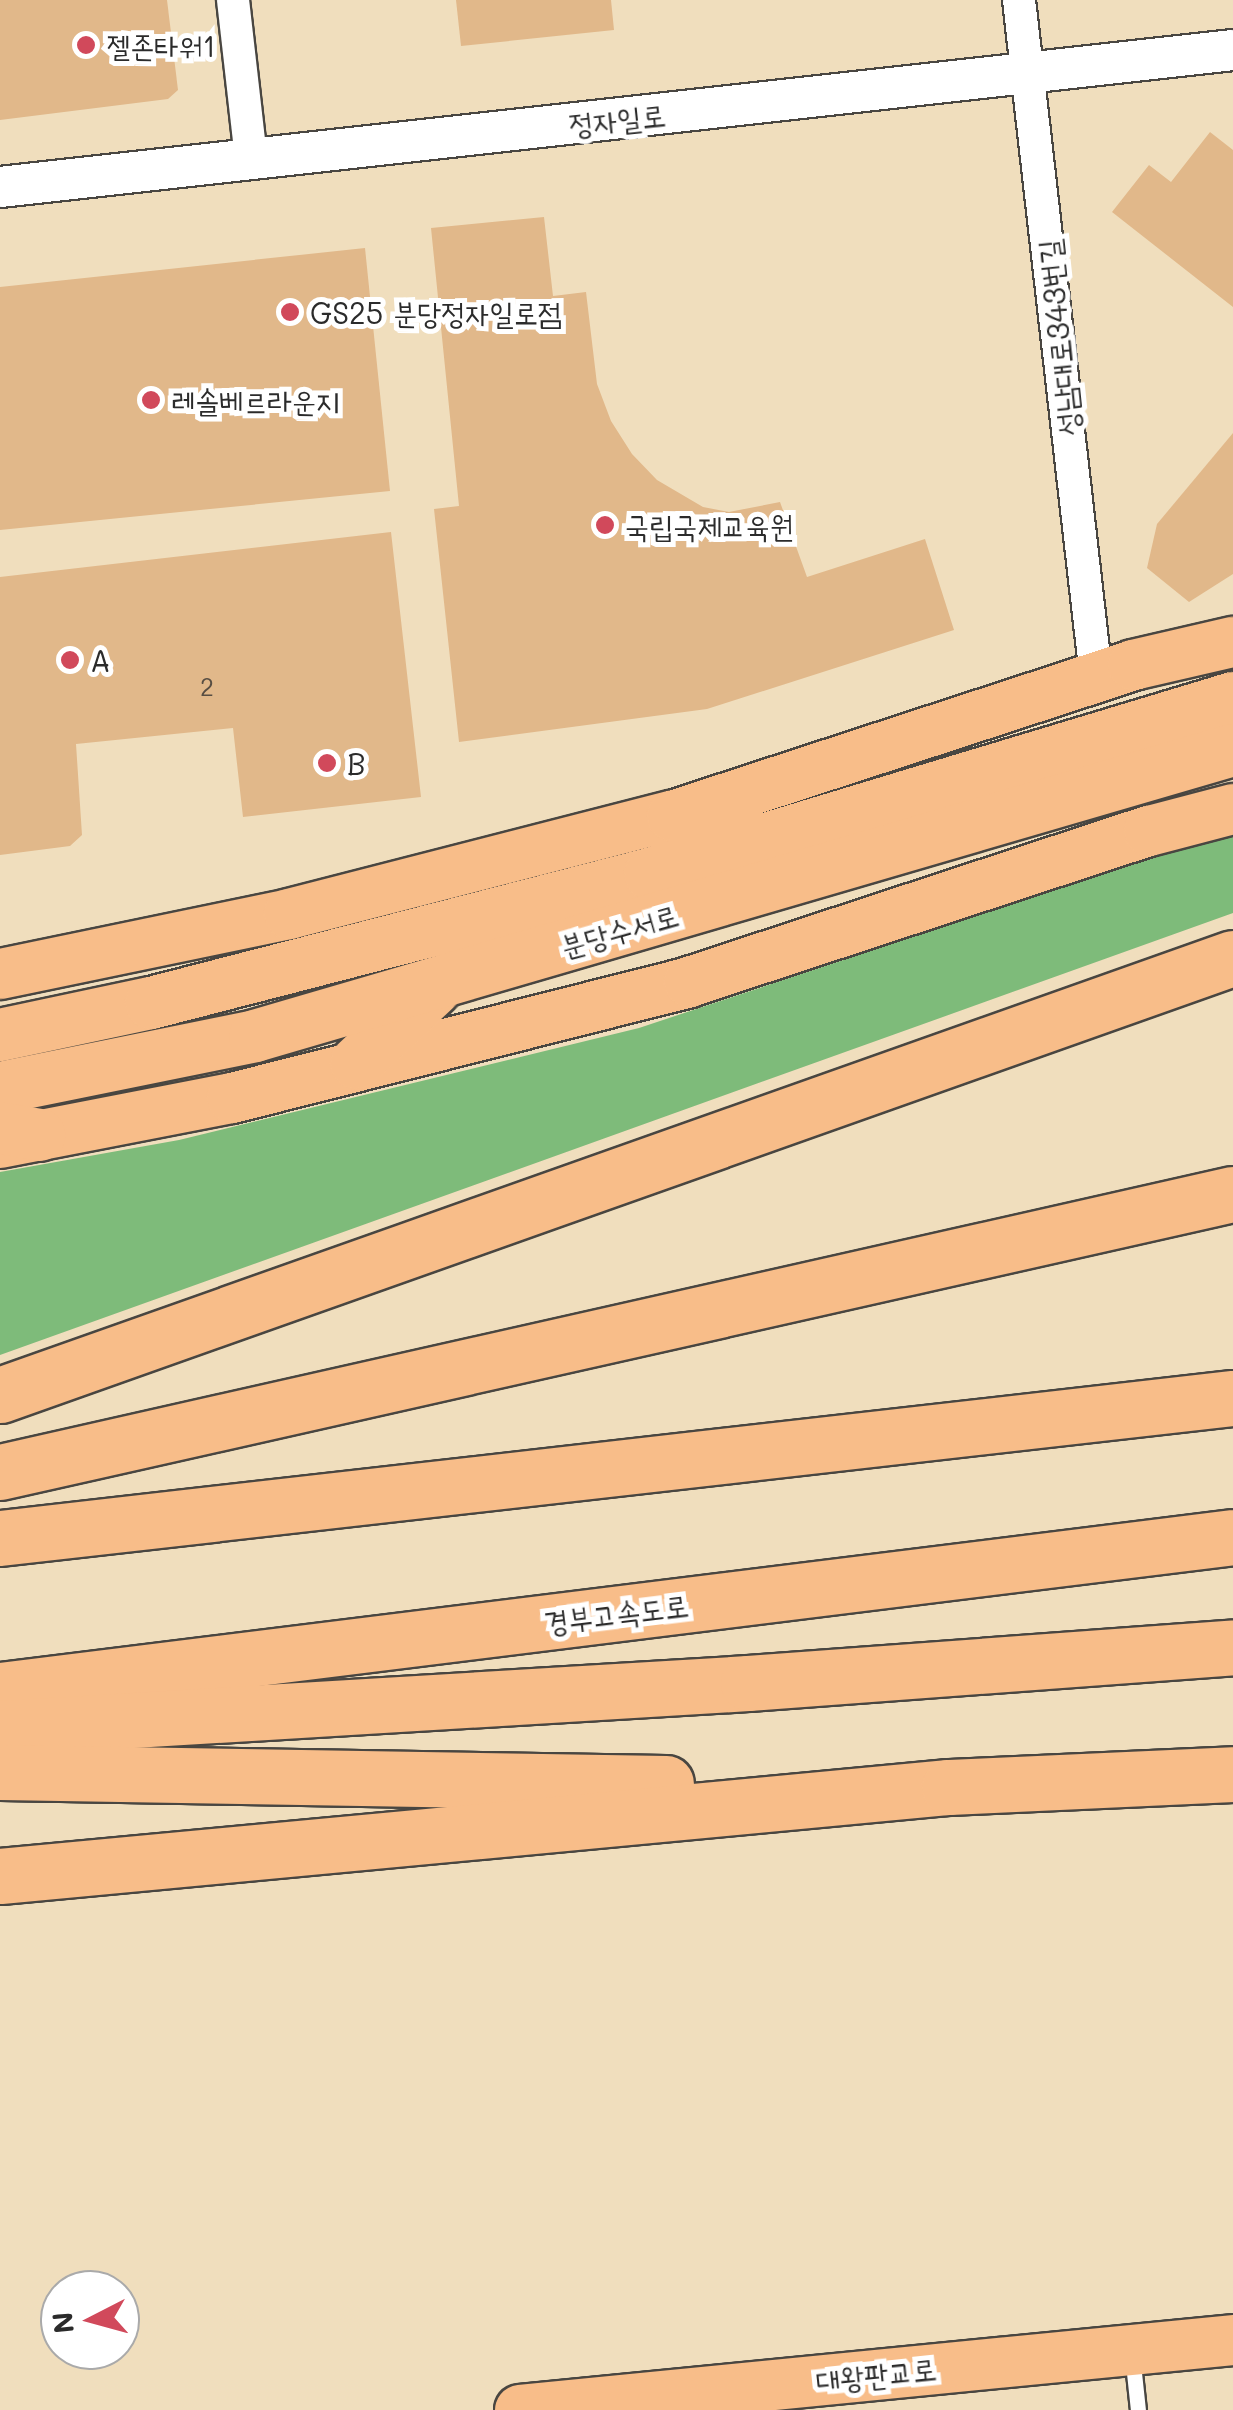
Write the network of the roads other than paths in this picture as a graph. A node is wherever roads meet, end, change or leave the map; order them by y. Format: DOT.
graph roads {
  1 [pos="233,0"];
  2 [pos="1020,0"];
  3 [pos="1233,50"];
  4 [pos="1028,74"];
  5 [pos="251,159"];
  6 [pos="0,187"];
  7 [pos="1233,642"];
  8 [pos="1096,676"];
  9 [pos="1233,698"];
  10 [pos="1233,750"];
  11 [pos="1233,809"];
  12 [pos="1233,958"];
  13 [pos="0,974"];
  14 [pos="442,982"];
  15 [pos="0,1036"];
  16 [pos="356,1063"];
  17 [pos="0,1088"];
  18 [pos="13,1136"];
  19 [pos="1233,1194"];
  20 [pos="0,1395"];
  21 [pos="1233,1398"];
  22 [pos="0,1472"];
  23 [pos="1233,1536"];
  24 [pos="0,1538"];
  25 [pos="1233,1648"];
  26 [pos="0,1690"];
  27 [pos="0,1728"];
  28 [pos="0,1772"];
  29 [pos="1233,1774"];
  30 [pos="949,1787"];
  31 [pos="0,1876"];
  32 [pos="1233,2340"];
  33 [pos="1132,2350"];
  34 [pos="520,2410"];
  35 [pos="1138,2410"];
  1 -- 5 [label="street"];
  2 -- 4 [label="street, 성남대로343번길"];
  3 -- 4 [label="street, 정자일로"];
  4 -- 5 [label="street, 정자일로"];
  4 -- 8 [label="street, 성남대로343번길"];
  5 -- 6 [label="street, 정자일로"];
  7 -- 8 [label="main road"];
  8 -- 13 [label="main road"];
  9 -- 15 [label="highway, 분당수서로"];
  10 -- 14 [label="highway, 분당수서로"];
  11 -- 16 [label="main road"];
  12 -- 20 [label="highway"];
  14 -- 16 [label="highway"];
  14 -- 17 [label="highway, 분당수서로"];
  16 -- 18 [label="main road"];
  19 -- 22 [label="highway"];
  21 -- 24 [label="highway"];
  23 -- 26 [label="highway, 경부고속도로"];
  25 -- 27 [label="highway"];
  28 -- 30 [label="highway"];
  29 -- 30 [label="highway"];
  30 -- 31 [label="highway"];
  32 -- 33 [label="main road, 대왕판교로"];
  33 -- 34 [label="main road, 대왕판교로"];
  33 -- 35 [label="lane"];
}
